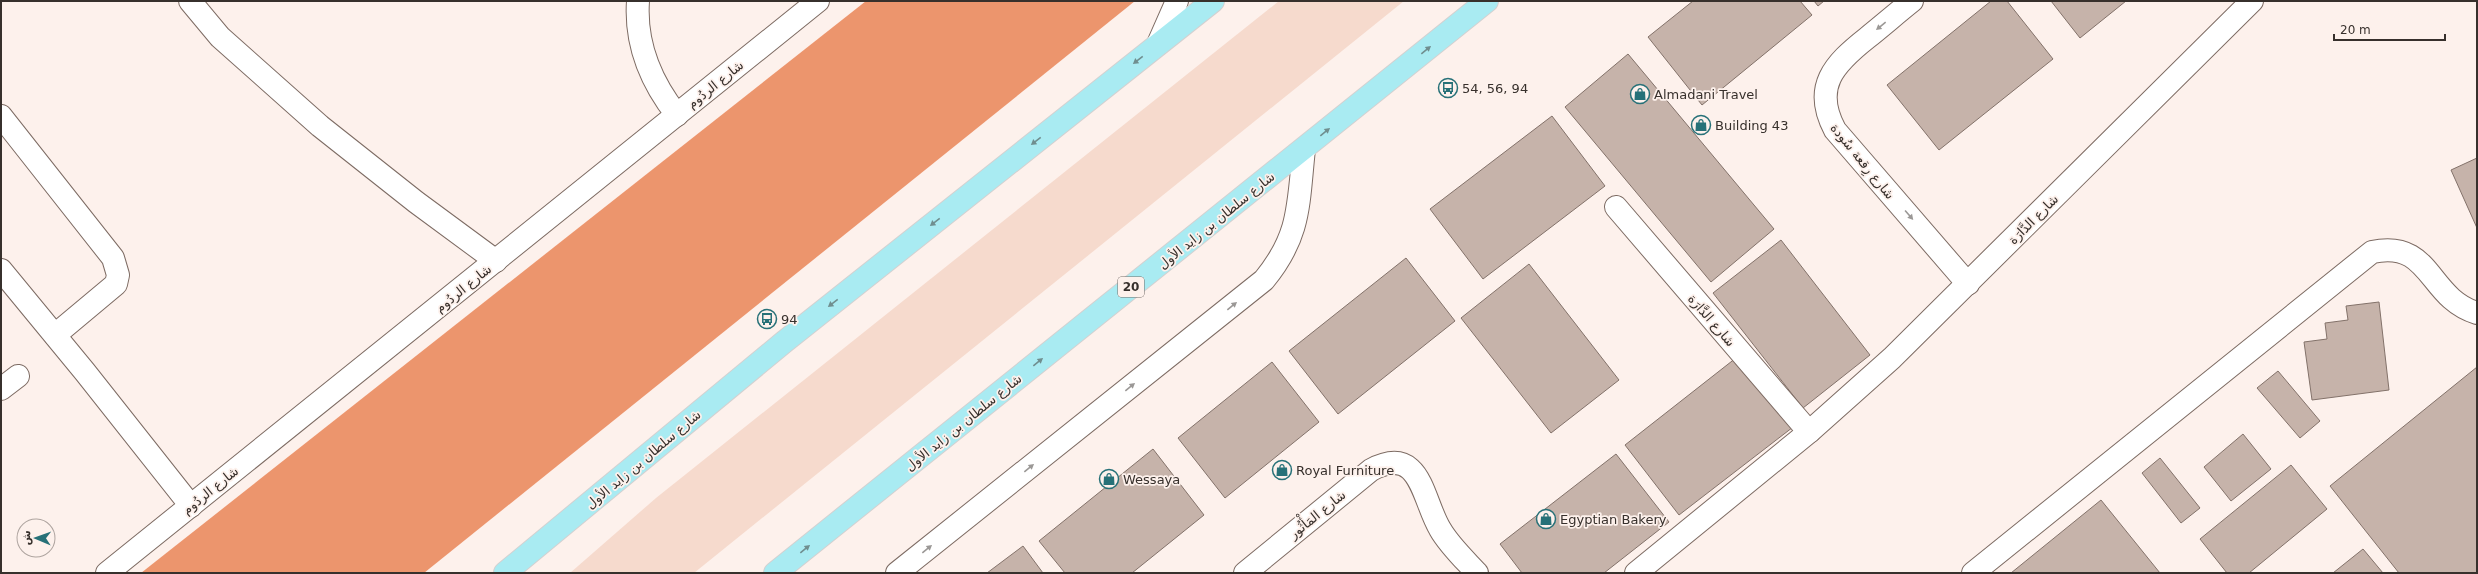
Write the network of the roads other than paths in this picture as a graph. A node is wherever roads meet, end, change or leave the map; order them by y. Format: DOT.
graph roads {
  1 [pos="190,1"];
  2 [pos="638,1"];
  3 [pos="818,1"];
  4 [pos="1177,1"];
  5 [pos="1213,1"];
  6 [pos="1487,1"];
  7 [pos="1912,1"];
  8 [pos="2252,1"];
  9 [pos="1158,44"];
  10 [pos="677,115"];
  11 [pos="1,116"];
  12 [pos="1304,149"];
  13 [pos="1616,207"];
  14 [pos="496,261"];
  15 [pos="1,270"];
  16 [pos="1968,284"];
  17 [pos="2477,313"];
  18 [pos="55,335"];
  19 [pos="1809,432"];
  20 [pos="191,506"];
  21 [pos="107,573"];
  22 [pos="505,573"];
  23 [pos="775,573"];
  24 [pos="896,573"];
  25 [pos="1245,573"];
  26 [pos="1477,573"];
  27 [pos="1636,573"];
  28 [pos="1973,573"];
  1 -- 14 [label="street"];
  2 -- 10 [label="street"];
  3 -- 10 [label="street, شارع الردُوم"];
  4 -- 9 [label="street"];
  5 -- 9 [label="main road, شارع سلطان بن زايد الأول"];
  12 -- 6 [label="main road, شارع سلطان بن زايد الأول / 20, one-way"];
  7 -- 16 [label="street, شارع رِقعة سُودة, one-way"];
  8 -- 16 [label="street, شارع الدَّارَة"];
  9 -- 22 [label="main road, شارع سلطان بن زايد الأول, one-way"];
  10 -- 14 [label="street, شارع الردُوم"];
  11 -- 18 [label="street"];
  23 -- 12 [label="main road, شارع سلطان بن زايد الأول / 20, one-way"];
  24 -- 12 [label="street, one-way"];
  13 -- 19 [label="street, شارع الدَّارَة"];
  14 -- 20 [label="street, شارع الردُوم"];
  15 -- 18 [label="street"];
  16 -- 19 [label="street, شارع الدَّارَة"];
  17 -- 28 [label="street"];
  18 -- 20 [label="street"];
  19 -- 27 [label="street, شارع الدَّارَة"];
  20 -- 21 [label="street, شارع الردُوم"];
  25 -- 26 [label="street, شارع المَأْثُور"];
}
